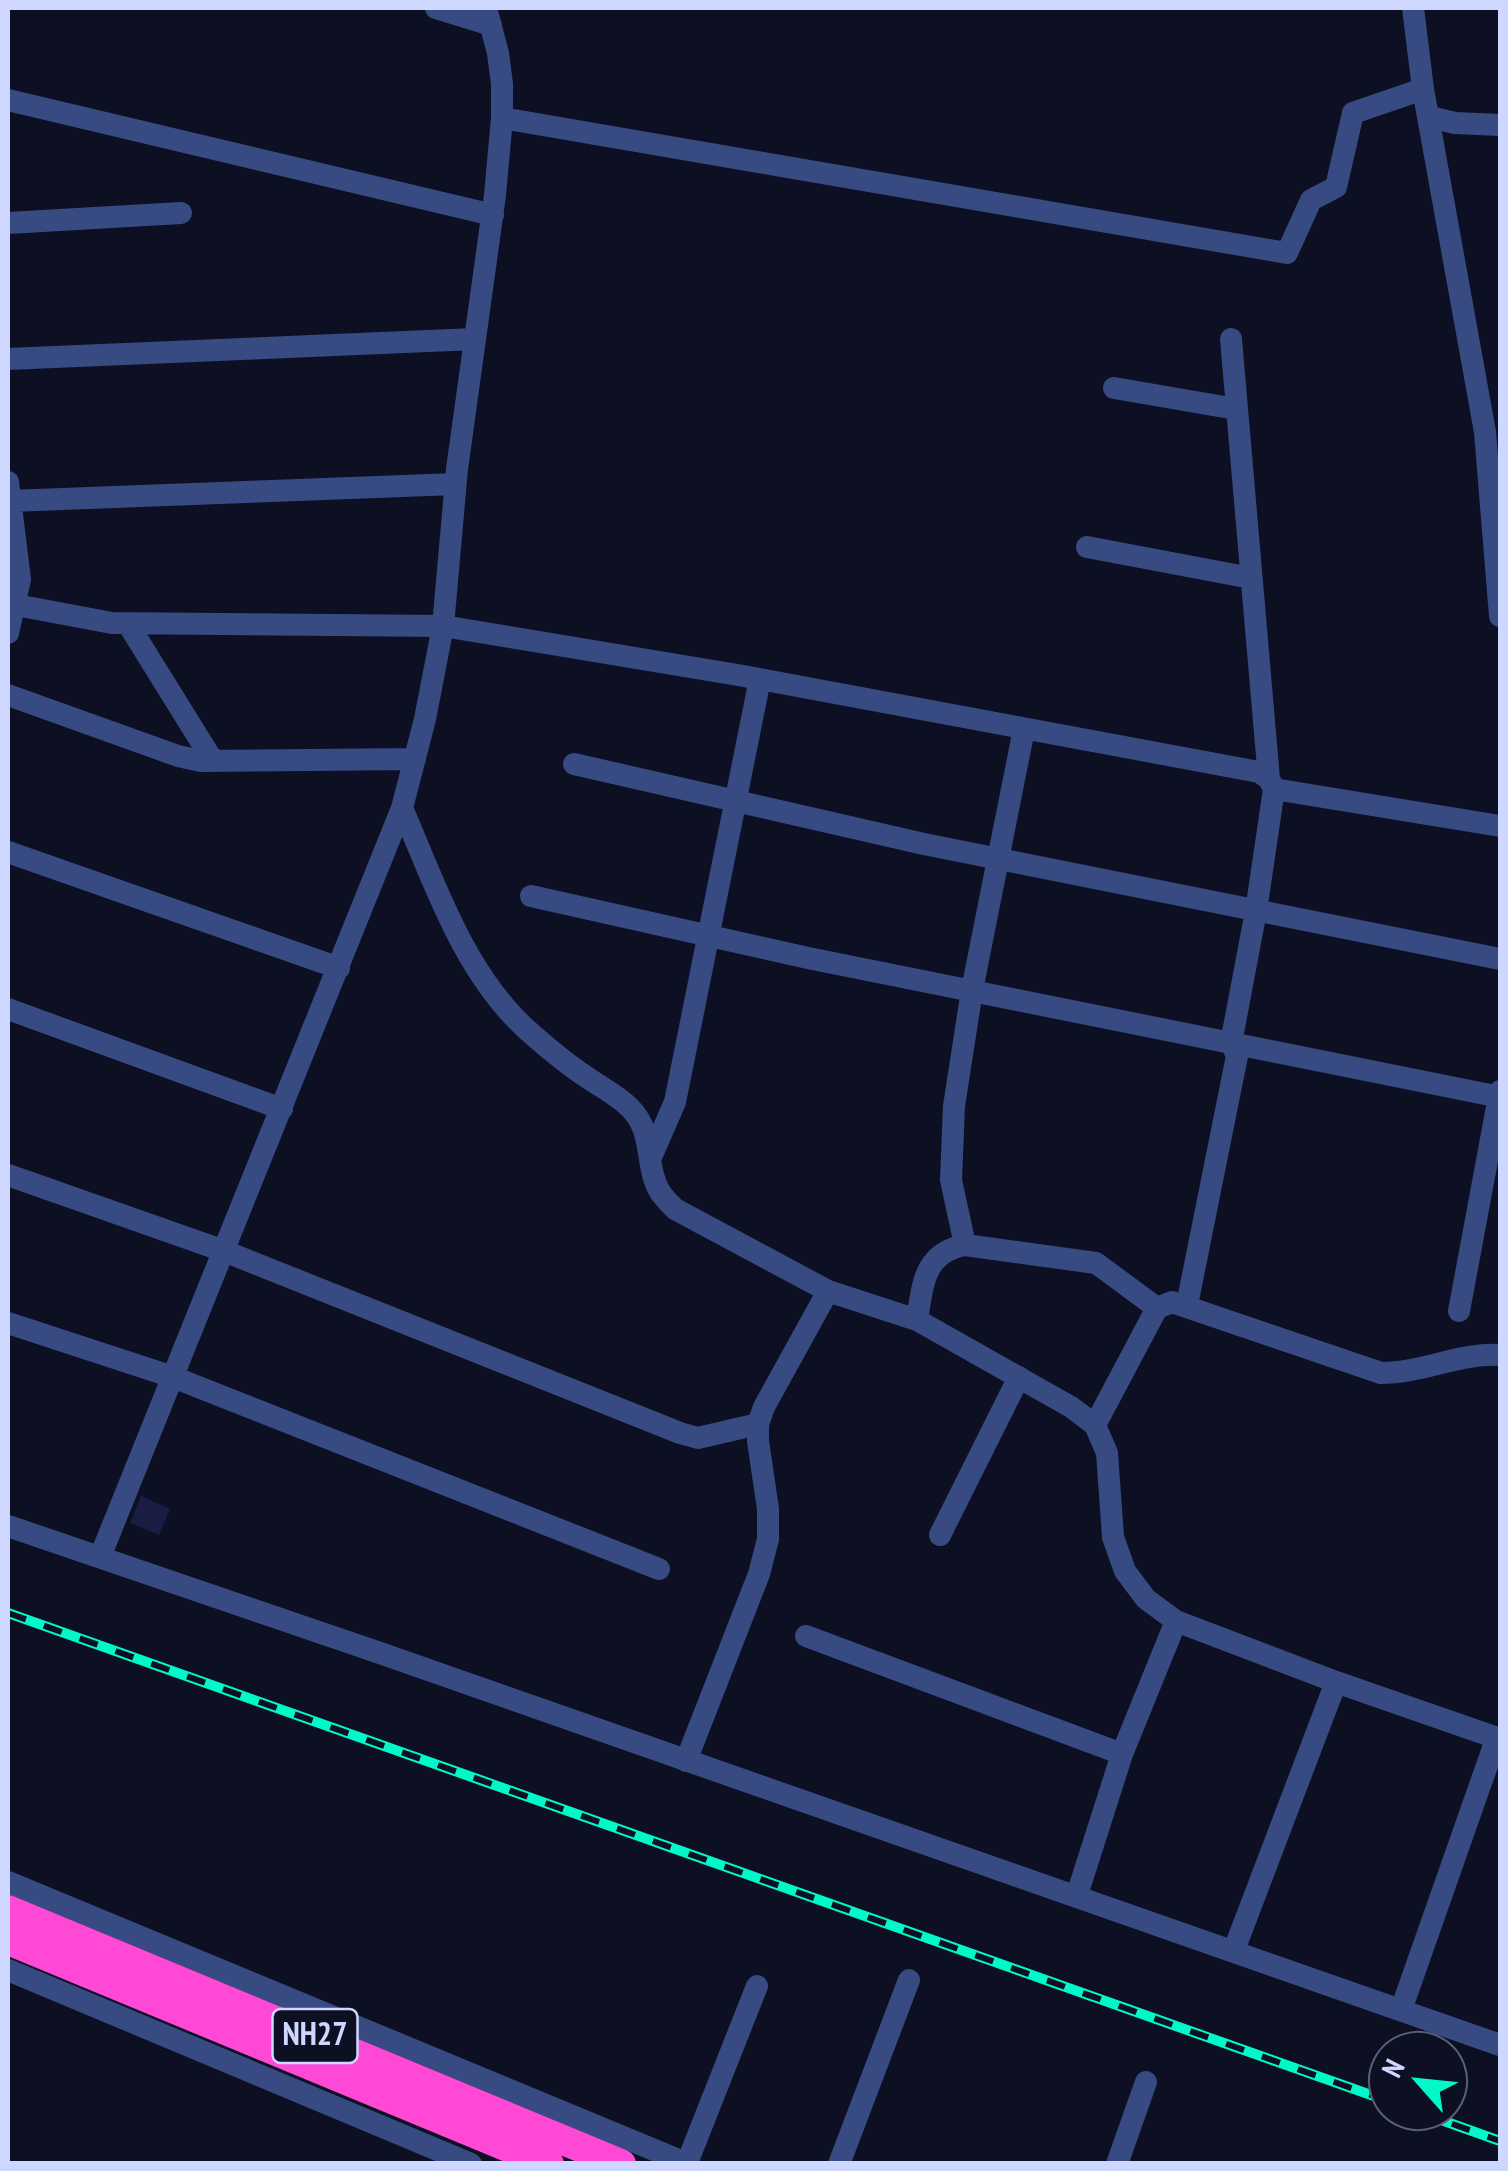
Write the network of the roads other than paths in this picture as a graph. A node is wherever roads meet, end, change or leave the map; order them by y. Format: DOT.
graph roads {
  1 [pos="436,8"];
  2 [pos="1413,8"];
  3 [pos="488,16"];
  4 [pos="1423,89"];
  5 [pos="8,100"];
  6 [pos="1430,117"];
  7 [pos="502,118"];
  8 [pos="1500,125"];
  9 [pos="181,213"];
  10 [pos="493,214"];
  11 [pos="8,223"];
  12 [pos="1231,338"];
  13 [pos="475,339"];
  14 [pos="8,359"];
  15 [pos="1114,388"];
  16 [pos="1236,409"];
  17 [pos="1493,432"];
  18 [pos="456,484"];
  19 [pos="9,492"];
  20 [pos="12,539"];
  21 [pos="1086,547"];
  22 [pos="1498,568"];
  23 [pos="1251,578"];
  24 [pos="16,605"];
  25 [pos="1500,616"];
  26 [pos="128,624"];
  27 [pos="443,626"];
  28 [pos="8,633"];
  29 [pos="760,680"];
  30 [pos="8,695"];
  31 [pos="1024,729"];
  32 [pos="415,759"];
  33 [pos="213,761"];
  34 [pos="574,764"];
  35 [pos="1272,784"];
  36 [pos="736,801"];
  37 [pos="402,808"];
  38 [pos="1500,826"];
  39 [pos="8,852"];
  40 [pos="999,859"];
  41 [pos="531,896"];
  42 [pos="1256,911"];
  43 [pos="708,936"];
  44 [pos="1500,959"];
  45 [pos="340,968"];
  46 [pos="972,990"];
  47 [pos="8,1009"];
  48 [pos="1231,1043"];
  49 [pos="1500,1094"];
  50 [pos="282,1109"];
  51 [pos="651,1157"];
  52 [pos="8,1175"];
  53 [pos="964,1245"];
  54 [pos="224,1251"];
  55 [pos="828,1291"];
  56 [pos="1187,1305"];
  57 [pos="1157,1308"];
  58 [pos="1459,1310"];
  59 [pos="917,1320"];
  60 [pos="8,1323"];
  61 [pos="1500,1356"];
  62 [pos="173,1377"];
  63 [pos="1019,1377"];
  64 [pos="758,1424"];
  65 [pos="1094,1425"];
  66 [pos="8,1526"];
  67 [pos="940,1535"];
  68 [pos="100,1557"];
  69 [pos="660,1569"];
  70 [pos="1176,1621"];
  71 [pos="806,1636"];
  72 [pos="1336,1682"];
  73 [pos="1499,1738"];
  74 [pos="1122,1754"];
  75 [pos="686,1761"];
  76 [pos="8,1882"];
  77 [pos="1077,1895"];
  78 [pos="8,1910"];
  79 [pos="8,1940"];
  80 [pos="1234,1950"];
  81 [pos="8,1970"];
  82 [pos="909,1980"];
  83 [pos="756,1986"];
  84 [pos="1401,2010"];
  85 [pos="1500,2045"];
  86 [pos="1146,2082"];
  87 [pos="688,2163"];
  88 [pos="472,2164"];
  89 [pos="549,2164"];
  90 [pos="621,2164"];
  91 [pos="840,2164"];
  92 [pos="1117,2164"];
  1 -- 3 [label="street"];
  2 -- 4 [label="street"];
  3 -- 7 [label="street"];
  4 -- 6 [label="street"];
  4 -- 7 [label="street"];
  5 -- 10 [label="street"];
  6 -- 8 [label="street"];
  6 -- 17 [label="street"];
  7 -- 10 [label="street"];
  9 -- 11 [label="street"];
  10 -- 13 [label="street"];
  12 -- 16 [label="street"];
  13 -- 14 [label="street"];
  13 -- 18 [label="street"];
  15 -- 16 [label="street"];
  16 -- 23 [label="street"];
  17 -- 22 [label="street"];
  18 -- 19 [label="street"];
  18 -- 27 [label="street"];
  19 -- 20 [label="street"];
  20 -- 24 [label="street"];
  21 -- 23 [label="street"];
  22 -- 25 [label="street"];
  23 -- 35 [label="street"];
  24 -- 26 [label="street"];
  24 -- 28 [label="street"];
  26 -- 27 [label="street"];
  26 -- 33 [label="street"];
  27 -- 29 [label="street"];
  27 -- 32 [label="street"];
  29 -- 31 [label="street"];
  29 -- 36 [label="street"];
  30 -- 33 [label="street"];
  31 -- 35 [label="street"];
  31 -- 40 [label="street"];
  32 -- 33 [label="street"];
  32 -- 37 [label="street"];
  34 -- 36 [label="street"];
  35 -- 38 [label="street"];
  35 -- 42 [label="street"];
  36 -- 40 [label="street"];
  36 -- 43 [label="street"];
  37 -- 45 [label="street"];
  37 -- 51 [label="street"];
  39 -- 45 [label="street"];
  40 -- 42 [label="street"];
  40 -- 46 [label="street"];
  41 -- 43 [label="street"];
  42 -- 44 [label="street"];
  42 -- 48 [label="street"];
  43 -- 46 [label="street"];
  43 -- 51 [label="street"];
  45 -- 50 [label="street"];
  46 -- 48 [label="street"];
  46 -- 53 [label="street"];
  47 -- 50 [label="street"];
  48 -- 49 [label="street"];
  48 -- 56 [label="street"];
  49 -- 58 [label="street"];
  50 -- 54 [label="street"];
  51 -- 55 [label="street"];
  52 -- 54 [label="street"];
  53 -- 57 [label="street"];
  53 -- 59 [label="street"];
  54 -- 62 [label="street"];
  54 -- 64 [label="street"];
  55 -- 59 [label="street"];
  55 -- 64 [label="street"];
  56 -- 57 [label="street"];
  56 -- 61 [label="street"];
  57 -- 65 [label="street"];
  59 -- 63 [label="street"];
  60 -- 62 [label="street"];
  62 -- 68 [label="street"];
  62 -- 69 [label="street"];
  63 -- 65 [label="street"];
  63 -- 67 [label="street"];
  64 -- 75 [label="street"];
  65 -- 70 [label="street"];
  66 -- 68 [label="street"];
  68 -- 75 [label="street"];
  70 -- 72 [label="street"];
  70 -- 74 [label="street"];
  71 -- 74 [label="street"];
  72 -- 73 [label="street"];
  72 -- 80 [label="street"];
  73 -- 84 [label="street"];
  74 -- 77 [label="street"];
  75 -- 77 [label="street"];
  76 -- 87 [label="street"];
  77 -- 80 [label="street"];
  78 -- 90 [label="highway, NH27"];
  79 -- 89 [label="highway, NH27"];
  80 -- 84 [label="street"];
  81 -- 88 [label="street"];
  82 -- 91 [label="street"];
  83 -- 87 [label="street"];
  84 -- 85 [label="street"];
  86 -- 92 [label="street"];
}
